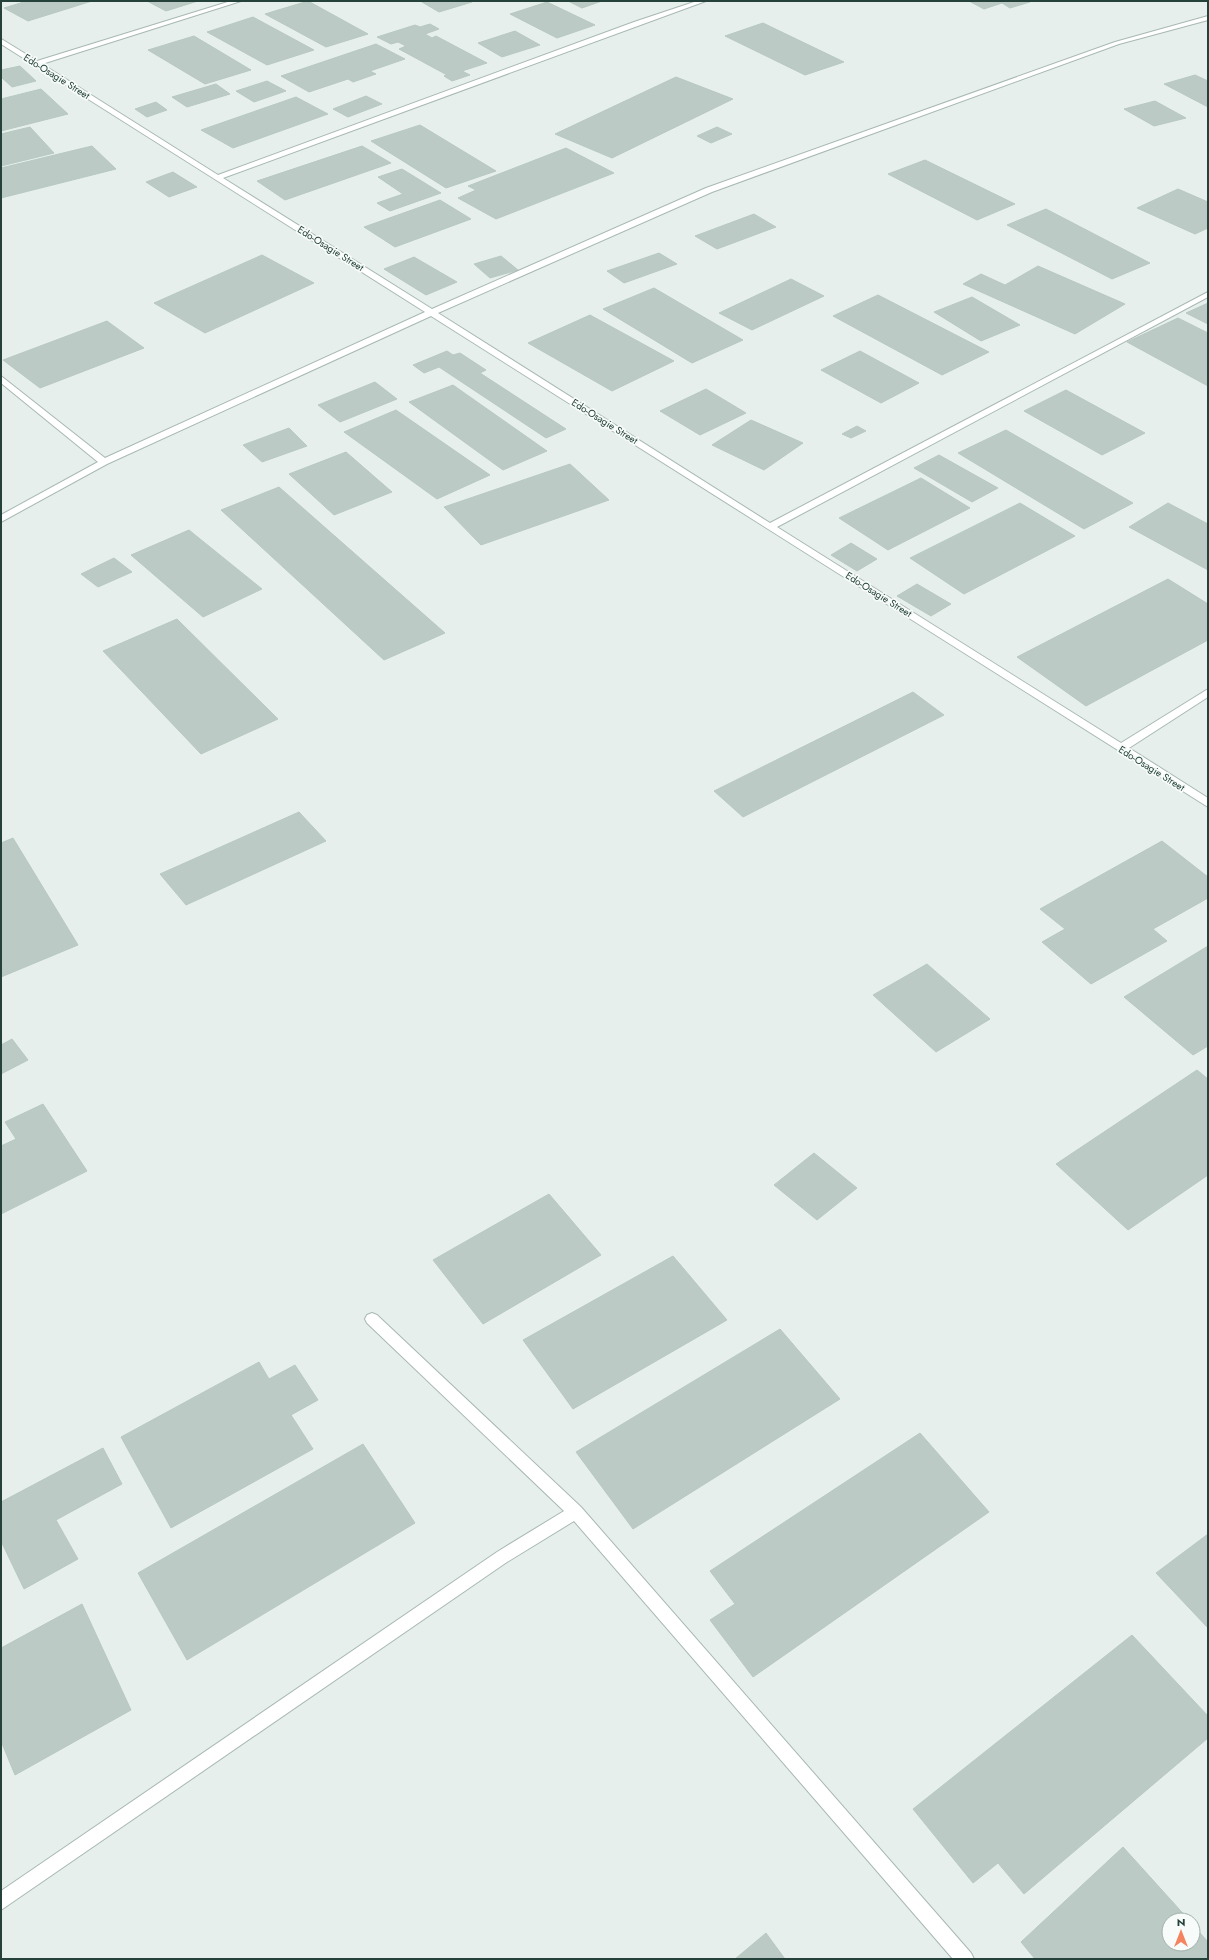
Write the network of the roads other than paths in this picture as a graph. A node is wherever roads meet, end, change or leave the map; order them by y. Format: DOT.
graph roads {
  1 [pos="238,1"];
  2 [pos="703,1"];
  3 [pos="1208,18"];
  4 [pos="1,41"];
  5 [pos="37,63"];
  6 [pos="218,177"];
  7 [pos="1208,294"];
  8 [pos="433,312"];
  9 [pos="1,380"];
  10 [pos="104,462"];
  11 [pos="1,519"];
  12 [pos="771,526"];
  13 [pos="1208,692"];
  14 [pos="1121,748"];
  15 [pos="1208,803"];
  16 [pos="372,1319"];
  17 [pos="576,1512"];
  18 [pos="1,1901"];
  19 [pos="965,1959"];
  1 -- 5 [label="street"];
  2 -- 6 [label="street"];
  3 -- 8 [label="street"];
  4 -- 5 [label="street, Edo-Osagie Street"];
  5 -- 6 [label="street, Edo-Osagie Street"];
  6 -- 8 [label="street, Edo-Osagie Street"];
  7 -- 12 [label="street"];
  8 -- 10 [label="street"];
  8 -- 12 [label="street, Edo-Osagie Street"];
  9 -- 10 [label="street"];
  10 -- 11 [label="street"];
  12 -- 14 [label="street, Edo-Osagie Street"];
  13 -- 14 [label="street"];
  14 -- 15 [label="street, Edo-Osagie Street"];
  16 -- 17 [label="street"];
  17 -- 18 [label="street"];
  17 -- 19 [label="street"];
}
